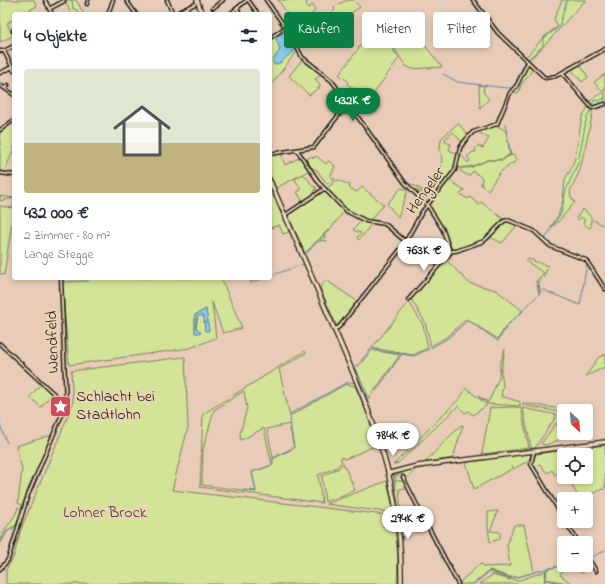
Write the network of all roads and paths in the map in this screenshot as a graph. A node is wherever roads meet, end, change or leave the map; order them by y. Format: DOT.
graph roads {
  1 [pos="45,0"];
  2 [pos="88,0"];
  3 [pos="113,0"];
  4 [pos="126,0"];
  5 [pos="167,0"];
  6 [pos="223,0"];
  7 [pos="248,0"];
  8 [pos="266,0"];
  9 [pos="473,0"];
  10 [pos="64,1"];
  11 [pos="196,2"];
  12 [pos="87,4"];
  13 [pos="49,8"];
  14 [pos="213,8"];
  15 [pos="237,8"];
  16 [pos="51,12"];
  17 [pos="109,12"];
  18 [pos="135,12"];
  19 [pos="173,12"];
  20 [pos="178,12"];
  21 [pos="201,12"];
  22 [pos="232,12"];
  23 [pos="239,12"];
  24 [pos="257,12"];
  25 [pos="284,24"];
  26 [pos="284,28"];
  27 [pos="272,37"];
  28 [pos="12,47"];
  29 [pos="298,48"];
  30 [pos="605,50"];
  31 [pos="0,51"];
  32 [pos="4,51"];
  33 [pos="528,62"];
  34 [pos="11,67"];
  35 [pos="0,73"];
  36 [pos="562,74"];
  37 [pos="0,84"];
  38 [pos="8,85"];
  39 [pos="5,88"];
  40 [pos="12,93"];
  41 [pos="348,103"];
  42 [pos="605,104"];
  43 [pos="12,121"];
  44 [pos="0,130"];
  45 [pos="297,150"];
  46 [pos="272,154"];
  47 [pos="0,173"];
  48 [pos="12,175"];
  49 [pos="272,186"];
  50 [pos="324,188"];
  51 [pos="428,206"];
  52 [pos="285,215"];
  53 [pos="406,242"];
  54 [pos="451,252"];
  55 [pos="62,280"];
  56 [pos="605,289"];
  57 [pos="408,300"];
  58 [pos="335,329"];
  59 [pos="0,344"];
  60 [pos="66,405"];
  61 [pos="605,442"];
  62 [pos="534,451"];
  63 [pos="390,473"];
  64 [pos="403,477"];
  65 [pos="557,507"];
  66 [pos="398,513"];
  67 [pos="422,515"];
  68 [pos="593,566"];
  69 [pos="0,569"];
  70 [pos="596,571"];
  71 [pos="401,584"];
  72 [pos="458,584"];
  1 -- 13 [label="street"];
  2 -- 12 [label="street"];
  3 -- 17 [label="street"];
  4 -- 18 [label="street"];
  5 -- 19 [label="street"];
  6 -- 14 [label="street"];
  7 -- 15 [label="street"];
  7 -- 24 [label="street"];
  8 -- 25 [label="street"];
  9 -- 33 [label="street"];
  10 -- 13 [label="street"];
  11 -- 20 [label="street"];
  11 -- 21 [label="main road"];
  13 -- 16 [label="street"];
  15 -- 22 [label="street"];
  15 -- 23 [label="street"];
  26 -- 27 [label="street"];
  28 -- 32 [label="street"];
  29 -- 41 [label="street"];
  30 -- 36 [label="street"];
  31 -- 32 [label="street"];
  32 -- 34 [label="street"];
  33 -- 36 [label="street"];
  33 -- 51 [label="street, Hengeler"];
  34 -- 35 [label="street"];
  36 -- 42 [label="street"];
  37 -- 39 [label="street"];
  38 -- 39 [label="street"];
  39 -- 40 [label="street"];
  41 -- 45 [label="street"];
  41 -- 51 [label="street"];
  43 -- 44 [label="street"];
  45 -- 46 [label="street"];
  45 -- 50 [label="street"];
  47 -- 48 [label="street"];
  49 -- 52 [label="main road"];
  50 -- 52 [label="street"];
  50 -- 53 [label="street"];
  51 -- 53 [label="street, Hengeler"];
  51 -- 54 [label="street"];
  52 -- 58 [label="main road"];
  53 -- 58 [label="street, Hengeler"];
  54 -- 56 [label="street"];
  54 -- 57 [label="street"];
  55 -- 60 [label="street, Wendfeld"];
  58 -- 63 [label="main road"];
  59 -- 60 [label="street, Wendfeld"];
  60 -- 69 [label="street, Wendfeld"];
  61 -- 62 [label="main road"];
  62 -- 63 [label="main road"];
  62 -- 65 [label="street"];
  63 -- 66 [label="main road"];
  64 -- 67 [label="street"];
  66 -- 67 [label="street"];
  66 -- 71 [label="main road"];
  67 -- 72 [label="street"];
  68 -- 70 [label="street"];
}
